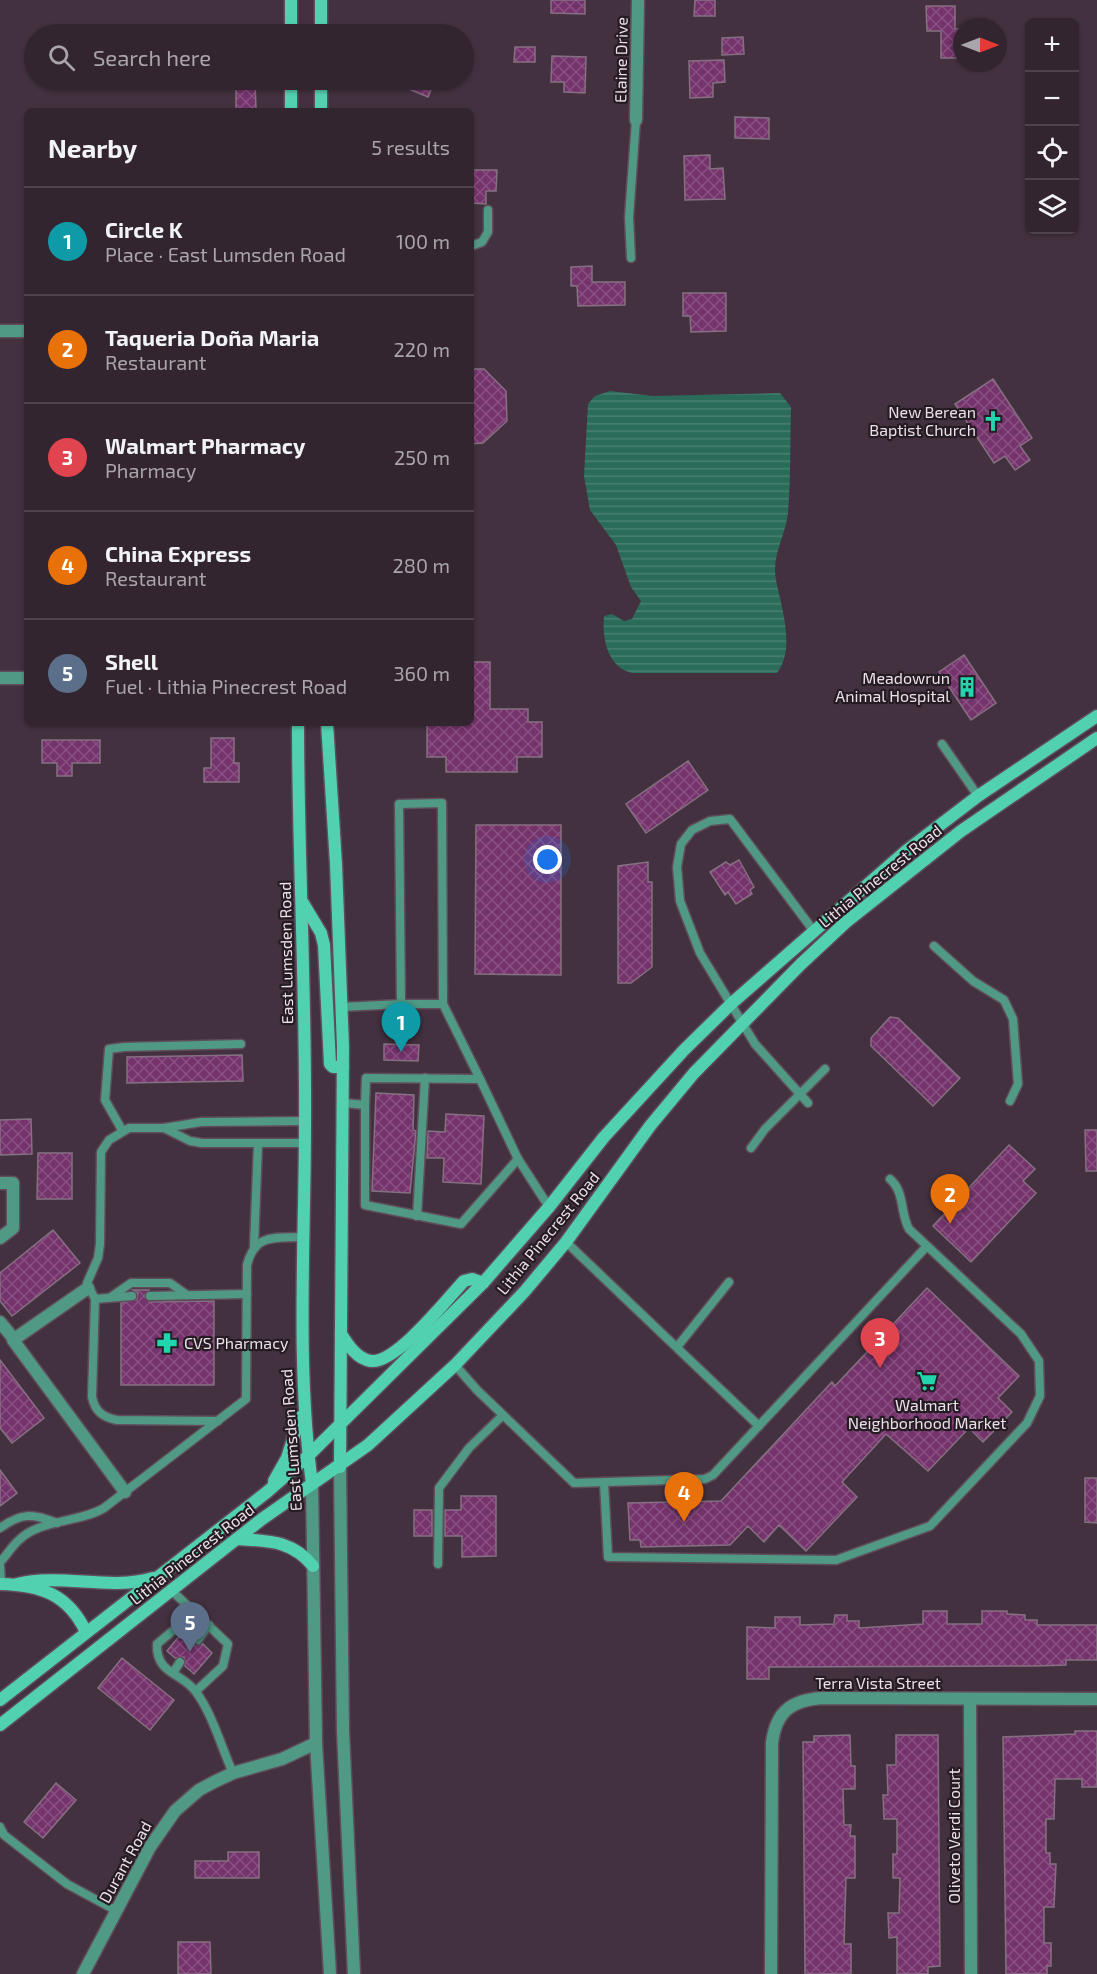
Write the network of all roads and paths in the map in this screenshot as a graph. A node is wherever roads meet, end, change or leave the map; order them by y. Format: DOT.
graph roads {
  1 [pos="291,0"];
  2 [pos="321,0"];
  3 [pos="638,0"];
  4 [pos="291,24"];
  5 [pos="321,24"];
  6 [pos="291,90"];
  7 [pos="321,90"];
  8 [pos="291,108"];
  9 [pos="321,108"];
  10 [pos="636,120"];
  11 [pos="488,210"];
  12 [pos="474,245"];
  13 [pos="631,258"];
  14 [pos="0,331"];
  15 [pos="24,331"];
  16 [pos="0,678"];
  17 [pos="24,678"];
  18 [pos="1097,716"];
  19 [pos="298,726"];
  20 [pos="327,726"];
  21 [pos="1097,738"];
  22 [pos="942,744"];
  23 [pos="978,796"];
  24 [pos="961,831"];
  25 [pos="303,902"];
  26 [pos="813,930"];
  27 [pos="934,946"];
  28 [pos="732,1003"];
  29 [pos="401,1004"];
  30 [pos="443,1004"];
  31 [pos="342,1007"];
  32 [pos="742,1023"];
  33 [pos="241,1044"];
  34 [pos="343,1067"];
  35 [pos="825,1069"];
  36 [pos="425,1078"];
  37 [pos="480,1079"];
  38 [pos="800,1094"];
  39 [pos="1010,1101"];
  40 [pos="344,1104"];
  41 [pos="808,1104"];
  42 [pos="366,1105"];
  43 [pos="305,1121"];
  44 [pos="164,1128"];
  45 [pos="122,1131"];
  46 [pos="305,1143"];
  47 [pos="258,1144"];
  48 [pos="751,1148"];
  49 [pos="518,1159"];
  50 [pos="890,1179"];
  51 [pos="0,1183"];
  52 [pos="549,1208"];
  53 [pos="417,1216"];
  54 [pos="303,1237"];
  55 [pos="0,1238"];
  56 [pos="566,1242"];
  57 [pos="254,1246"];
  58 [pos="927,1246"];
  59 [pos="729,1282"];
  60 [pos="483,1283"];
  61 [pos="88,1288"];
  62 [pos="246,1294"];
  63 [pos="187,1295"];
  64 [pos="132,1296"];
  65 [pos="150,1296"];
  66 [pos="111,1297"];
  67 [pos="95,1299"];
  68 [pos="0,1322"];
  69 [pos="341,1334"];
  70 [pos="14,1339"];
  71 [pos="677,1347"];
  72 [pos="455,1365"];
  73 [pos="304,1404"];
  74 [pos="503,1415"];
  75 [pos="218,1421"];
  76 [pos="339,1425"];
  77 [pos="759,1426"];
  78 [pos="308,1456"];
  79 [pos="340,1467"];
  80 [pos="604,1482"];
  81 [pos="312,1484"];
  82 [pos="125,1492"];
  83 [pos="267,1492"];
  84 [pos="57,1522"];
  85 [pos="0,1528"];
  86 [pos="237,1539"];
  87 [pos="0,1562"];
  88 [pos="438,1564"];
  89 [pos="0,1566"];
  90 [pos="313,1566"];
  91 [pos="160,1575"];
  92 [pos="1,1584"];
  93 [pos="18,1584"];
  94 [pos="171,1590"];
  95 [pos="195,1612"];
  96 [pos="209,1625"];
  97 [pos="86,1632"];
  98 [pos="198,1640"];
  99 [pos="180,1662"];
  100 [pos="172,1673"];
  101 [pos="196,1691"];
  102 [pos="970,1699"];
  103 [pos="1097,1699"];
  104 [pos="0,1700"];
  105 [pos="0,1725"];
  106 [pos="316,1743"];
  107 [pos="232,1773"];
  108 [pos="0,1827"];
  109 [pos="117,1911"];
  110 [pos="83,1974"];
  111 [pos="330,1974"];
  112 [pos="354,1974"];
  113 [pos="771,1974"];
  114 [pos="971,1974"];
  1 -- 4 [label="main road"];
  2 -- 5 [label="main road"];
  3 -- 10 [label="street, Elaine Drive"];
  6 -- 8 [label="main road"];
  7 -- 9 [label="main road"];
  10 -- 13 [label="lane"];
  11 -- 12 [label="lane"];
  14 -- 15 [label="street"];
  16 -- 17 [label="street"];
  18 -- 23 [label="main road, Lithia Pinecrest Road"];
  19 -- 25 [label="main road, East Lumsden Road"];
  20 -- 31 [label="main road"];
  21 -- 24 [label="main road, Lithia Pinecrest Road"];
  22 -- 23 [label="lane"];
  23 -- 24 [label="main road"];
  23 -- 26 [label="main road, Lithia Pinecrest Road"];
  24 -- 32 [label="main road, Lithia Pinecrest Road"];
  25 -- 34 [label="main road"];
  25 -- 43 [label="main road, East Lumsden Road"];
  26 -- 28 [label="main road, Lithia Pinecrest Road"];
  26 -- 28 [label="lane"];
  27 -- 39 [label="lane"];
  28 -- 32 [label="lane"];
  28 -- 52 [label="main road, Lithia Pinecrest Road"];
  29 -- 30 [label="lane"];
  29 -- 30 [label="lane"];
  29 -- 31 [label="lane"];
  30 -- 37 [label="lane"];
  31 -- 34 [label="main road"];
  32 -- 38 [label="lane"];
  32 -- 56 [label="main road, Lithia Pinecrest Road"];
  33 -- 45 [label="lane"];
  34 -- 40 [label="main road"];
  35 -- 38 [label="lane"];
  36 -- 37 [label="lane"];
  36 -- 42 [label="lane"];
  36 -- 53 [label="lane"];
  37 -- 49 [label="lane"];
  38 -- 41 [label="lane"];
  38 -- 48 [label="lane"];
  40 -- 42 [label="lane"];
  40 -- 69 [label="main road"];
  42 -- 53 [label="lane"];
  43 -- 44 [label="lane"];
  43 -- 46 [label="main road, East Lumsden Road"];
  44 -- 45 [label="lane"];
  44 -- 47 [label="lane"];
  45 -- 61 [label="lane"];
  46 -- 47 [label="lane"];
  46 -- 54 [label="main road, East Lumsden Road"];
  47 -- 57 [label="lane"];
  49 -- 52 [label="lane"];
  49 -- 53 [label="lane"];
  50 -- 58 [label="lane"];
  51 -- 55 [label="street"];
  52 -- 60 [label="main road, Lithia Pinecrest Road"];
  54 -- 57 [label="lane"];
  54 -- 73 [label="main road, East Lumsden Road"];
  56 -- 71 [label="lane"];
  56 -- 72 [label="main road, Lithia Pinecrest Road"];
  57 -- 62 [label="lane"];
  58 -- 77 [label="lane"];
  58 -- 80 [label="lane"];
  59 -- 71 [label="lane"];
  60 -- 69 [label="main road"];
  60 -- 76 [label="main road, Lithia Pinecrest Road"];
  61 -- 67 [label="lane"];
  61 -- 70 [label="street"];
  62 -- 63 [label="lane"];
  62 -- 75 [label="lane"];
  63 -- 65 [label="lane"];
  63 -- 66 [label="lane"];
  64 -- 66 [label="lane"];
  66 -- 67 [label="lane"];
  67 -- 75 [label="lane"];
  68 -- 70 [label="street"];
  69 -- 76 [label="main road"];
  70 -- 82 [label="street"];
  71 -- 77 [label="lane"];
  72 -- 74 [label="lane"];
  72 -- 79 [label="main road, Lithia Pinecrest Road"];
  73 -- 78 [label="main road, East Lumsden Road"];
  73 -- 83 [label="main road"];
  74 -- 80 [label="lane"];
  74 -- 88 [label="lane"];
  75 -- 82 [label="lane"];
  76 -- 78 [label="main road, Lithia Pinecrest Road"];
  76 -- 79 [label="main road"];
  77 -- 80 [label="lane"];
  78 -- 81 [label="main road, East Lumsden Road"];
  78 -- 83 [label="main road, Lithia Pinecrest Road"];
  79 -- 81 [label="main road, Lithia Pinecrest Road"];
  79 -- 112 [label="street"];
  81 -- 86 [label="main road, Lithia Pinecrest Road"];
  81 -- 90 [label="street, East Lumsden Road"];
  82 -- 84 [label="lane"];
  83 -- 91 [label="main road, Lithia Pinecrest Road"];
  84 -- 85 [label="lane"];
  84 -- 87 [label="lane"];
  86 -- 90 [label="main road"];
  86 -- 94 [label="main road, Lithia Pinecrest Road"];
  89 -- 92 [label="lane"];
  90 -- 106 [label="street, East Lumsden Road"];
  91 -- 93 [label="main road"];
  91 -- 97 [label="main road, Lithia Pinecrest Road"];
  92 -- 93 [label="main road"];
  93 -- 97 [label="main road"];
  94 -- 95 [label="lane"];
  94 -- 105 [label="main road, Lithia Pinecrest Road"];
  95 -- 96 [label="lane"];
  95 -- 100 [label="lane"];
  96 -- 98 [label="lane"];
  96 -- 101 [label="lane"];
  97 -- 104 [label="main road, Lithia Pinecrest Road"];
  99 -- 100 [label="lane"];
  100 -- 101 [label="lane"];
  101 -- 107 [label="lane"];
  102 -- 103 [label="street, Terra Vista Street"];
  102 -- 113 [label="street, Terra Vista Street"];
  102 -- 114 [label="street, Oliveto Verdi Court"];
  106 -- 107 [label="street, Durant Road"];
  106 -- 111 [label="street, East Lumsden Road"];
  107 -- 109 [label="street, Durant Road"];
  108 -- 109 [label="lane"];
  109 -- 110 [label="street, Durant Road"];
}
